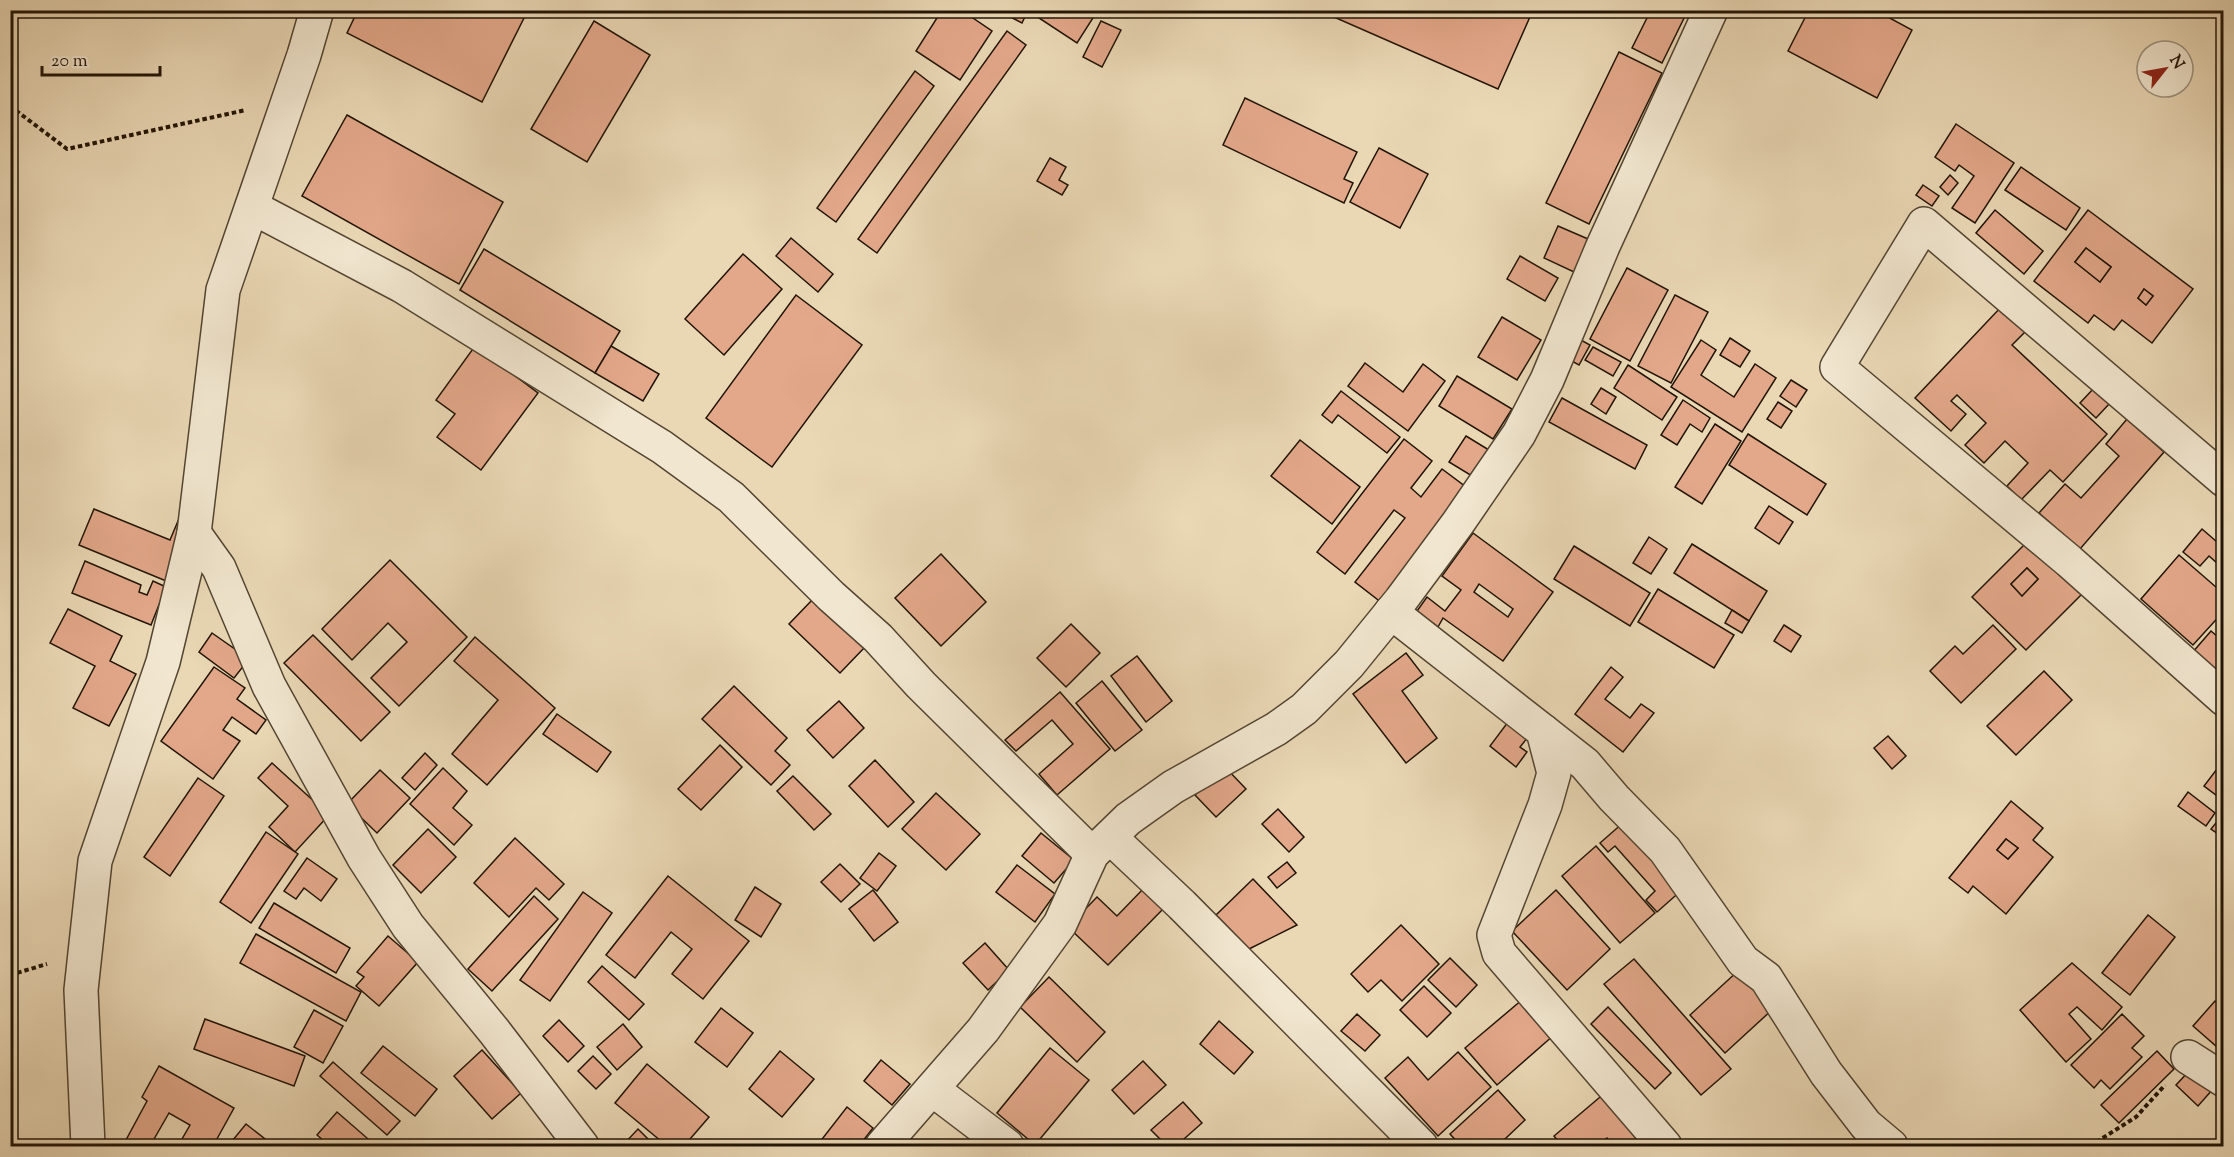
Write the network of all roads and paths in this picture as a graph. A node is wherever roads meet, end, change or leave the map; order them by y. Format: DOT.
graph roads {
  1 [pos="317,10"];
  2 [pos="1711,10"];
  3 [pos="288,101"];
  4 [pos="10,106"];
  5 [pos="252,207"];
  6 [pos="2223,480"];
  7 [pos="194,533"];
  8 [pos="1391,612"];
  9 [pos="2223,699"];
  10 [pos="1543,732"];
  11 [pos="1101,845"];
  12 [pos="2188,1057"];
  13 [pos="2223,1080"];
  14 [pos="932,1089"];
  15 [pos="88,1146"];
  16 [pos="582,1146"];
  17 [pos="882,1146"];
  18 [pos="1006,1146"];
  19 [pos="1420,1146"];
  20 [pos="1665,1146"];
  21 [pos="1891,1146"];
  22 [pos="2090,1146"];
  1 -- 3 [label="street"];
  2 -- 8 [label="street"];
  3 -- 4 [label="path"];
  3 -- 5 [label="street"];
  5 -- 7 [label="street"];
  5 -- 11 [label="street"];
  6 -- 9 [label="street"];
  7 -- 15 [label="street"];
  7 -- 16 [label="street"];
  8 -- 10 [label="street"];
  8 -- 11 [label="street"];
  10 -- 20 [label="street"];
  10 -- 21 [label="street"];
  11 -- 14 [label="street"];
  11 -- 19 [label="street"];
  12 -- 13 [label="street"];
  12 -- 22 [label="path"];
  14 -- 17 [label="street"];
  14 -- 18 [label="street"];
}
